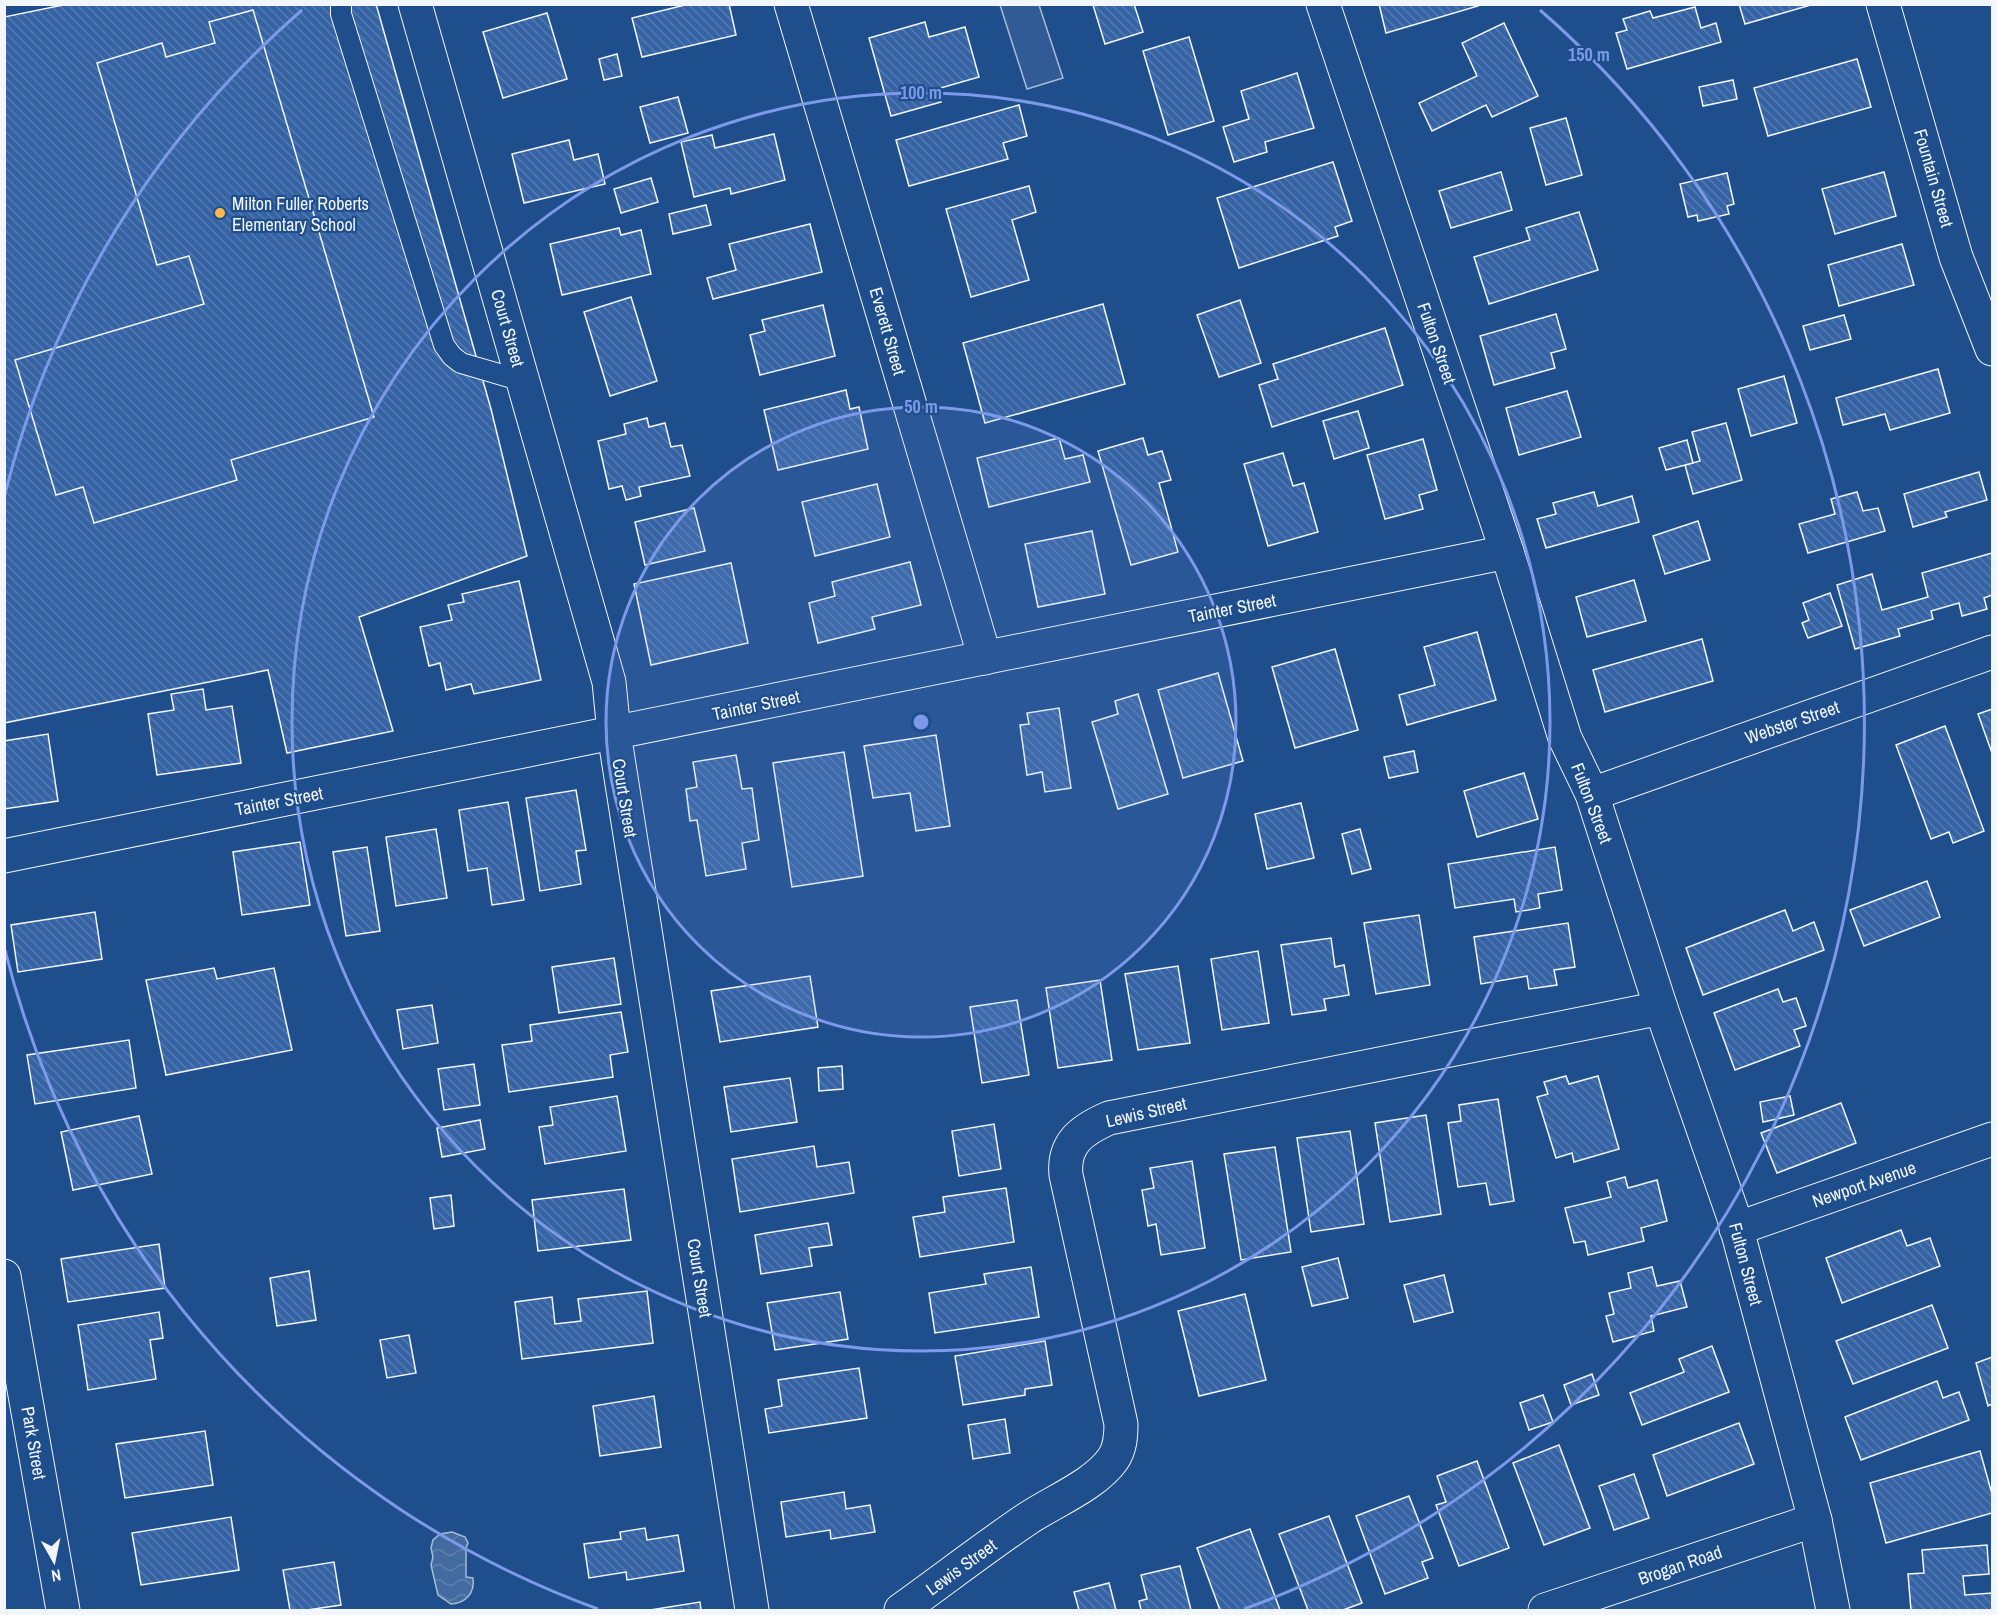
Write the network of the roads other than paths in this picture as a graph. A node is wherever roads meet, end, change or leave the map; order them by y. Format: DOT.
graph roads {
  1 [pos="341,4"];
  2 [pos="415,4"];
  3 [pos="791,4"];
  4 [pos="1323,4"];
  5 [pos="1883,4"];
  6 [pos="1992,349"];
  7 [pos="523,381"];
  8 [pos="1507,552"];
  9 [pos="1992,652"];
  10 [pos="985,658"];
  11 [pos="615,733"];
  12 [pos="1592,794"];
  13 [pos="4,856"];
  14 [pos="1660,1008"];
  15 [pos="1992,1139"];
  16 [pos="1736,1228"];
  17 [pos="4,1276"];
  18 [pos="1815,1520"];
  19 [pos="63,1611"];
  20 [pos="752,1611"];
  21 [pos="901,1611"];
  22 [pos="1545,1611"];
  23 [pos="1833,1611"];
  1 -- 7 [label="lane"];
  2 -- 7 [label="street, Court Street"];
  3 -- 10 [label="street, Everett Street"];
  4 -- 8 [label="street, Fulton Street"];
  5 -- 6 [label="street, Fountain Street"];
  7 -- 11 [label="street, Court Street"];
  8 -- 10 [label="street, Tainter Street"];
  8 -- 12 [label="street, Fulton Street"];
  9 -- 12 [label="street, Webster Street"];
  10 -- 11 [label="street, Tainter Street"];
  11 -- 13 [label="street, Tainter Street"];
  11 -- 20 [label="street, Court Street"];
  12 -- 14 [label="street, Fulton Street"];
  14 -- 16 [label="street, Fulton Street"];
  14 -- 21 [label="street, Lewis Street"];
  15 -- 16 [label="street, Newport Avenue"];
  16 -- 18 [label="street, Fulton Street"];
  17 -- 19 [label="street, Park Street"];
  18 -- 22 [label="street, Brogan Road"];
  18 -- 23 [label="street, Fulton Street"];
}
